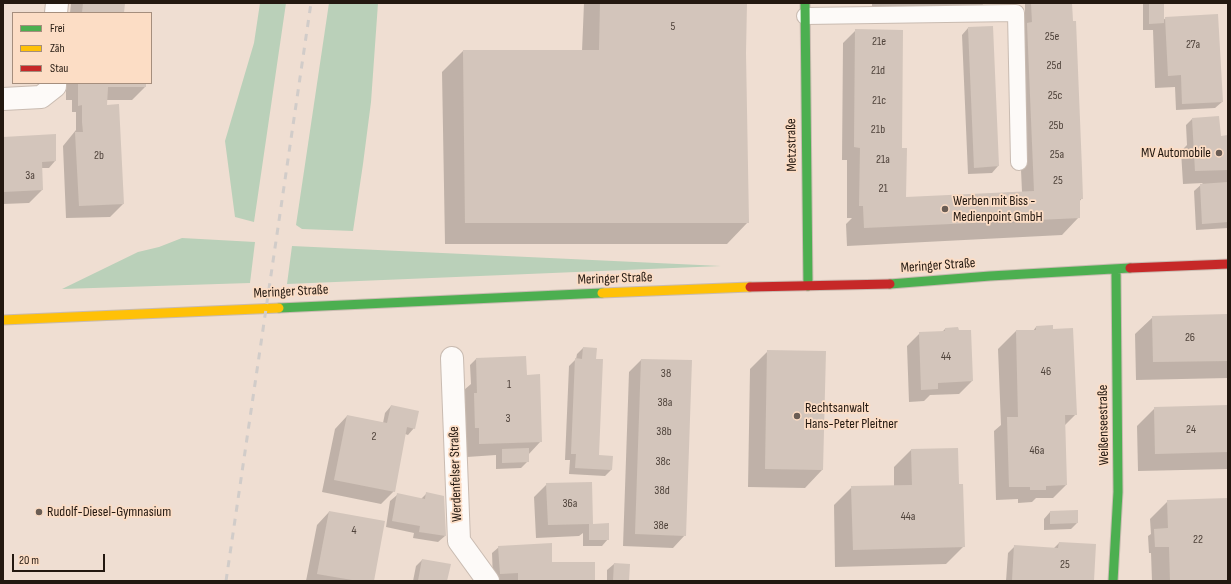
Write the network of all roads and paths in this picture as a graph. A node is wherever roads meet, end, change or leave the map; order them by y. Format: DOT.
graph roads {
  1 [pos="805,10"];
  2 [pos="55,84"];
  3 [pos="3,99"];
  4 [pos="1019,162"];
  5 [pos="1228,264"];
  6 [pos="1116,269"];
  7 [pos="808,286"];
  8 [pos="3,320"];
  9 [pos="452,358"];
  10 [pos="488,581"];
  11 [pos="1113,581"];
  1 -- 4 [label="lane"];
  1 -- 7 [label="main road, Metzstraße"];
  2 -- 3 [label="street"];
  5 -- 6 [label="main road, Meringer Straße"];
  6 -- 7 [label="main road, Meringer Straße"];
  6 -- 11 [label="main road, Weißenseestraße"];
  7 -- 8 [label="main road, Meringer Straße"];
  9 -- 10 [label="street, Werdenfelser Straße"];
}
